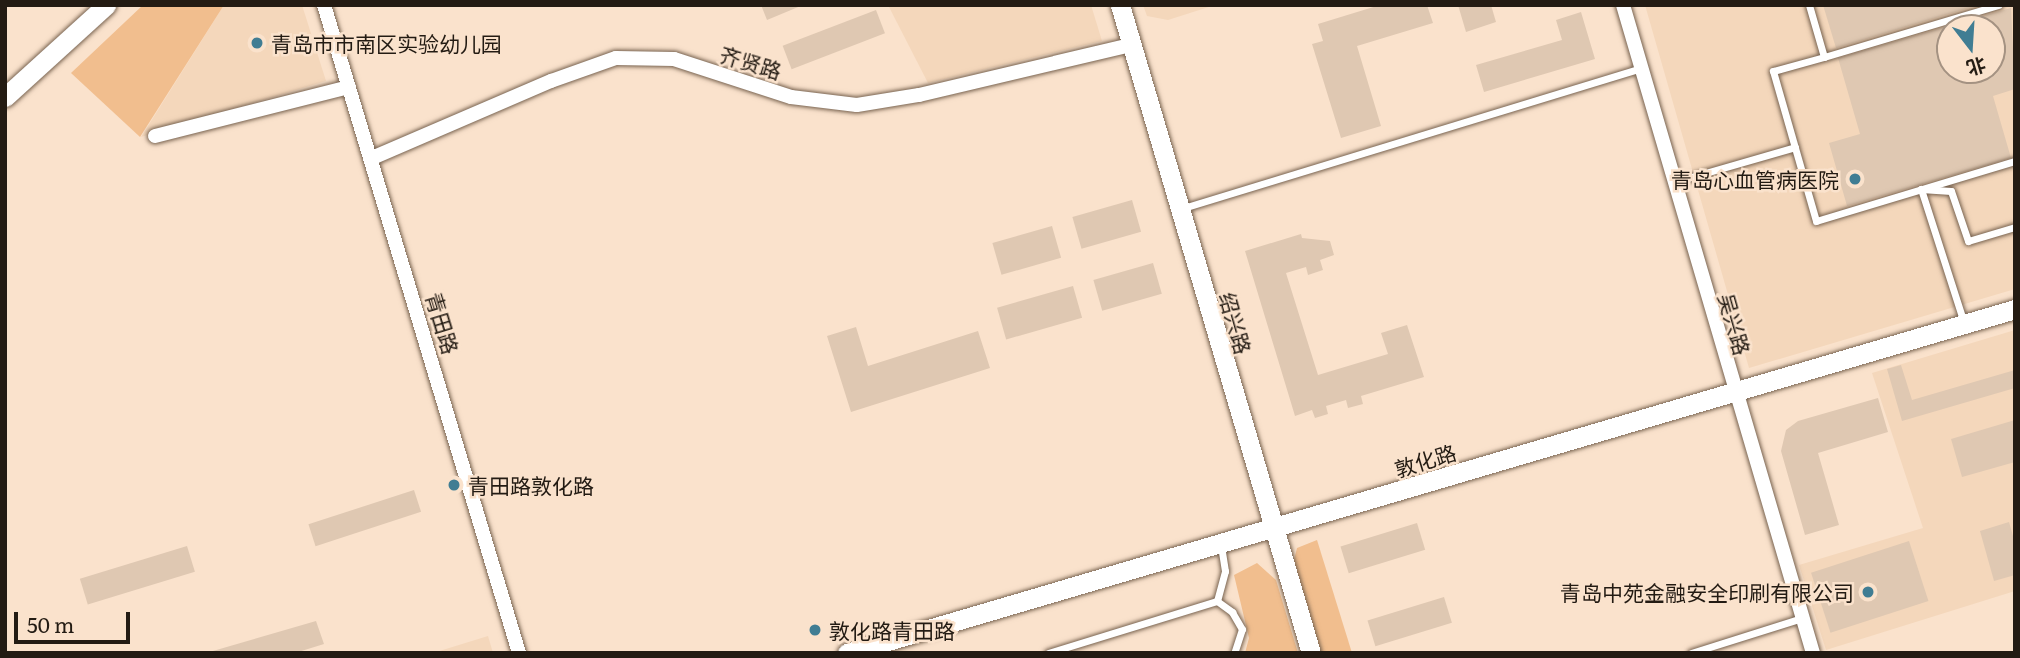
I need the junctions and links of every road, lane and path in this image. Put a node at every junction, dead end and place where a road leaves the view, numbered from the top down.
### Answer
1 (106, 5) edge
2 (324, 5) edge
3 (1120, 5) edge
4 (1623, 5) edge
5 (1809, 5) edge
6 (1998, 5) edge
7 (1131, 45) junction
8 (1824, 57) junction
9 (1641, 68) junction
10 (349, 86) junction
11 (5, 97) edge
12 (155, 136) dead end
13 (1795, 147) junction
14 (372, 159) junction
15 (2015, 161) edge
16 (1673, 183) junction
17 (1921, 189) junction
18 (1179, 209) junction
19 (2015, 227) edge
20 (2015, 309) edge
21 (1964, 324) junction
22 (1733, 392) junction
23 (1273, 529) junction
24 (1221, 544) junction
25 (1217, 601) junction
26 (1802, 618) junction
27 (519, 653) edge
28 (847, 653) edge
29 (1048, 653) edge
30 (1234, 653) edge
31 (1311, 653) edge
32 (1691, 653) edge
33 (1813, 653) edge

1 - 11 main road
2 - 10 street, 青田路
3 - 7 main road, 绍兴路
4 - 9 street, 吴兴路
5 - 8 lane
6 - 8 lane
7 - 14 street, 齐贤路
7 - 18 main road, 绍兴路
8 - 13 lane
9 - 16 street, 吴兴路
9 - 18 lane
10 - 12 street
10 - 14 street, 青田路
13 - 16 lane
13 - 17 lane
14 - 27 street, 青田路
15 - 17 lane
16 - 22 street, 吴兴路
17 - 19 lane
17 - 21 lane
18 - 23 main road, 绍兴路
20 - 21 main road, 敦化路
21 - 22 main road, 敦化路
22 - 23 main road, 敦化路
22 - 26 street, 吴兴路
23 - 24 main road, 敦化路
23 - 31 main road, 绍兴路
24 - 25 lane
24 - 28 main road, 敦化路
25 - 29 lane
25 - 30 lane
26 - 32 lane
26 - 33 street, 吴兴路

